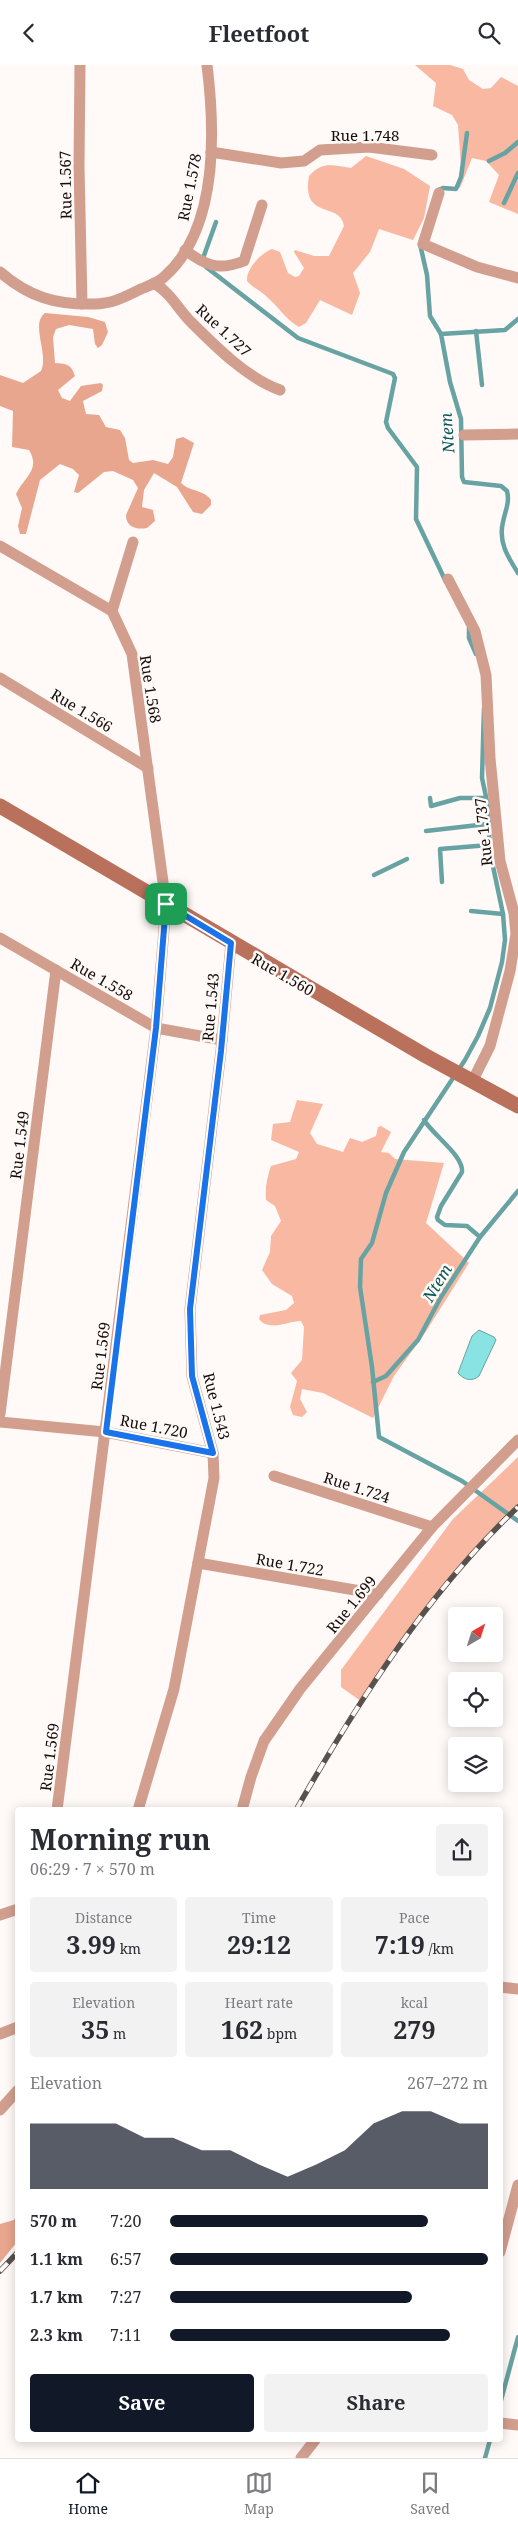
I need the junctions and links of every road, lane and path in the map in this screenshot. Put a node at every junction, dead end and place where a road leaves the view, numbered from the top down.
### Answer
1 (80, 65) edge
2 (208, 65) edge
3 (211, 152) junction
4 (432, 155) dead end
5 (439, 193) dead end
6 (262, 205) dead end
7 (185, 250) junction
8 (0, 272) edge
9 (518, 278) edge
10 (154, 283) junction
11 (82, 304) junction
12 (280, 390) dead end
13 (518, 434) edge
14 (464, 435) dead end
15 (133, 542) dead end
16 (0, 546) edge
17 (448, 579) dead end
18 (112, 611) junction
19 (0, 678) edge
20 (148, 768) junction
21 (0, 806) edge
22 (166, 904) junction
23 (0, 938) edge
24 (231, 943) junction
25 (56, 970) junction
26 (156, 1028) junction
27 (222, 1040) junction
28 (472, 1082) junction
29 (518, 1106) edge
30 (0, 1413) edge
31 (0, 1422) edge
32 (106, 1432) junction
33 (518, 1440) edge
34 (213, 1453) junction
35 (274, 1476) dead end
36 (432, 1527) junction
37 (198, 1563) junction
38 (378, 1594) junction
39 (57, 1807) edge
40 (139, 1807) edge
41 (243, 1807) edge
42 (15, 1910) edge
43 (0, 1915) edge
44 (503, 1987) edge
45 (518, 1989) edge
46 (15, 2028) edge
47 (0, 2034) edge
48 (15, 2093) edge
49 (0, 2110) edge
50 (518, 2185) edge
51 (503, 2241) edge
52 (503, 2423) edge
53 (518, 2425) edge
54 (313, 2442) edge
55 (301, 2458) edge

1 - 11 street, Rue 1.567
2 - 3 street, Rue 1.578
3 - 4 street, Rue 1.748
3 - 7 street, Rue 1.578
5 - 9 street
6 - 7 street
7 - 10 street, Rue 1.578
8 - 11 street, Rue 1.578
10 - 11 street, Rue 1.578
10 - 12 street, Rue 1.727
13 - 14 street
15 - 18 street
16 - 18 street
17 - 28 street, Rue 1.737
18 - 20 street, Rue 1.568
19 - 20 street, Rue 1.566
20 - 22 street, Rue 1.568
21 - 22 main road, Rue 1.560
22 - 24 main road, Rue 1.560
22 - 26 street, Rue 1.569
23 - 25 street, Rue 1.558
24 - 27 street, Rue 1.543
24 - 28 main road, Rue 1.560
25 - 26 street, Rue 1.558
25 - 30 street, Rue 1.549
26 - 27 street, Rue 1.558
26 - 32 street, Rue 1.569
27 - 34 street, Rue 1.543
28 - 29 main road, Rue 1.560
31 - 32 street, Rue 1.720
32 - 34 street, Rue 1.720
32 - 39 street, Rue 1.569
33 - 36 street, Rue 1.699
34 - 37 street, Rue 1.543
35 - 36 street, Rue 1.724
36 - 38 street, Rue 1.699
37 - 38 street, Rue 1.722
37 - 40 street, Rue 1.543
38 - 41 street, Rue 1.699
42 - 43 street
44 - 45 street
46 - 47 street
48 - 49 street
50 - 51 street
52 - 53 street
54 - 55 street

